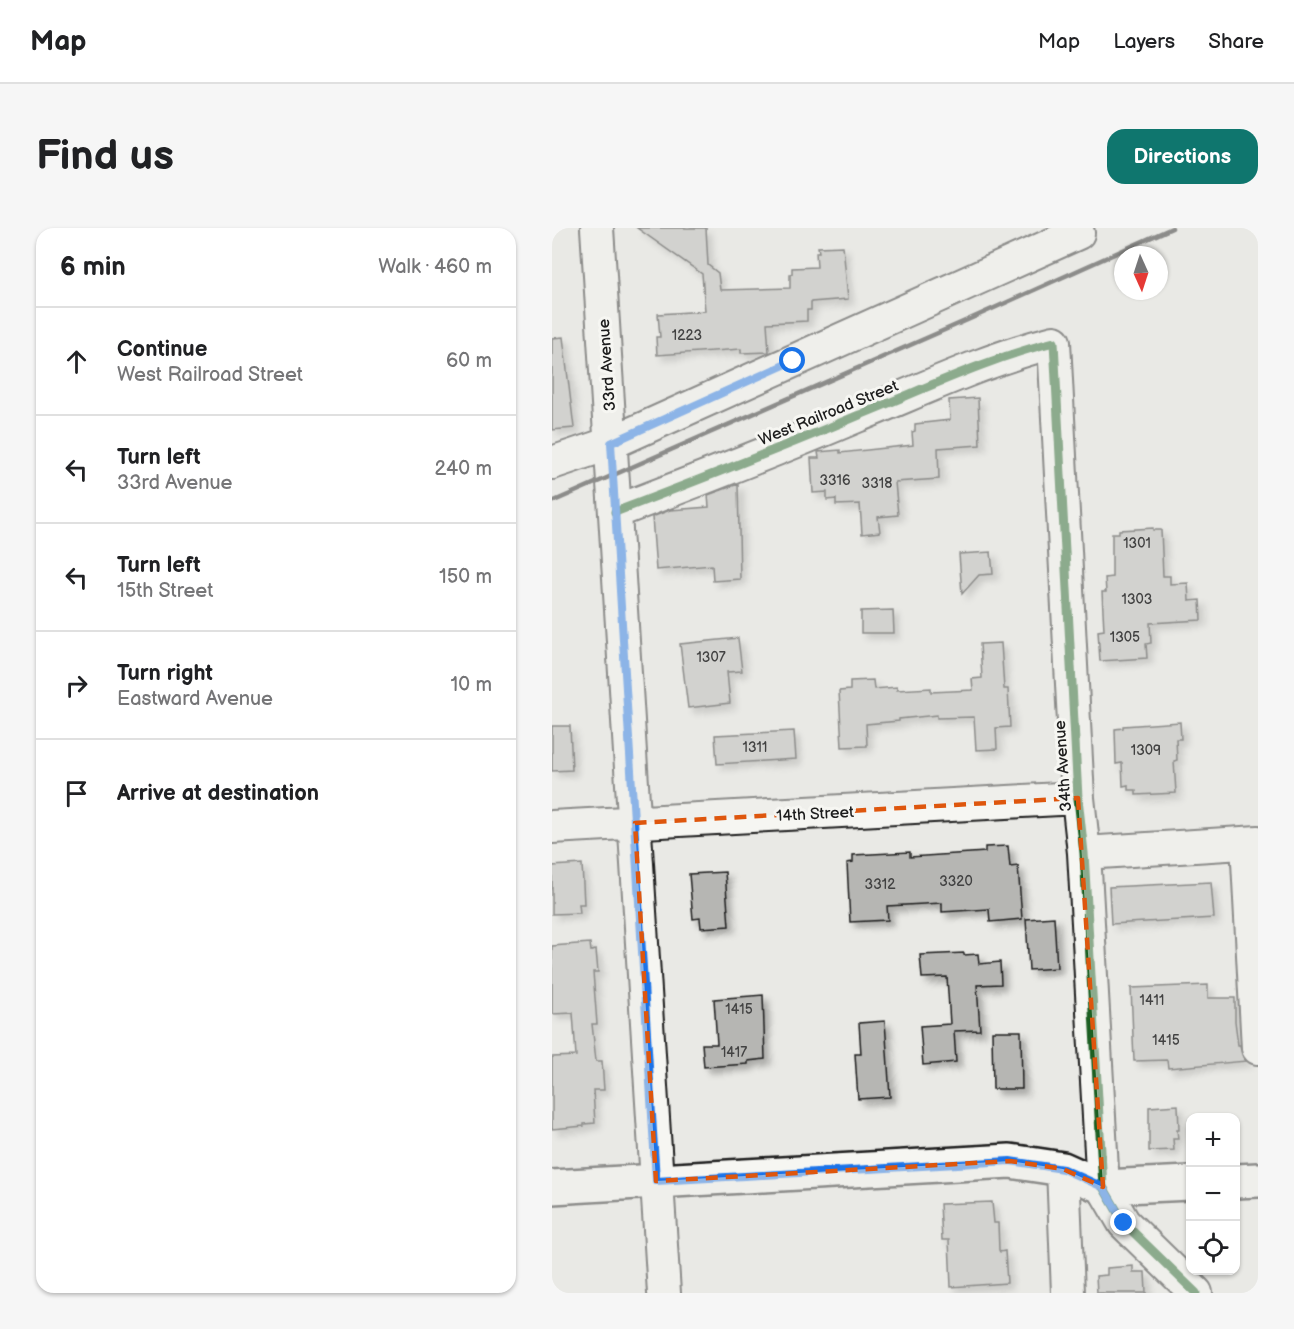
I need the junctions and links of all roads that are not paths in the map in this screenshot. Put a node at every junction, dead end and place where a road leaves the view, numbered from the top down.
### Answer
1 (597, 228) edge
2 (1078, 233) dead end
3 (1054, 342) joint
4 (611, 443) junction
5 (552, 463) edge
6 (615, 512) junction
7 (1078, 798) junction
8 (635, 823) junction
9 (552, 827) edge
10 (1252, 842) edge
11 (1084, 853) junction
12 (1258, 1048) edge
13 (1063, 1169) junction
14 (1258, 1179) edge
15 (656, 1181) junction
16 (1240, 1181) edge
17 (1186, 1183) edge
18 (552, 1186) edge
19 (1103, 1187) junction
20 (664, 1293) edge
21 (1068, 1293) edge
22 (1196, 1293) edge

1 - 4 street, 33rd Avenue
2 - 4 street
3 - 6 street, West Railroad Street
3 - 7 street, 34th Avenue
4 - 5 street
4 - 6 street, 33rd Avenue
6 - 8 street, 33rd Avenue
7 - 8 street, 14th Street
7 - 11 street, 34th Avenue
8 - 9 street, 14th Street
8 - 15 street, 33rd Avenue
10 - 11 street
10 - 12 street
11 - 19 street, 34th Avenue
13 - 15 main road
13 - 19 main road
13 - 21 street
14 - 16 main road
15 - 18 main road
15 - 20 street, 33rd Avenue
17 - 19 main road
19 - 22 street

